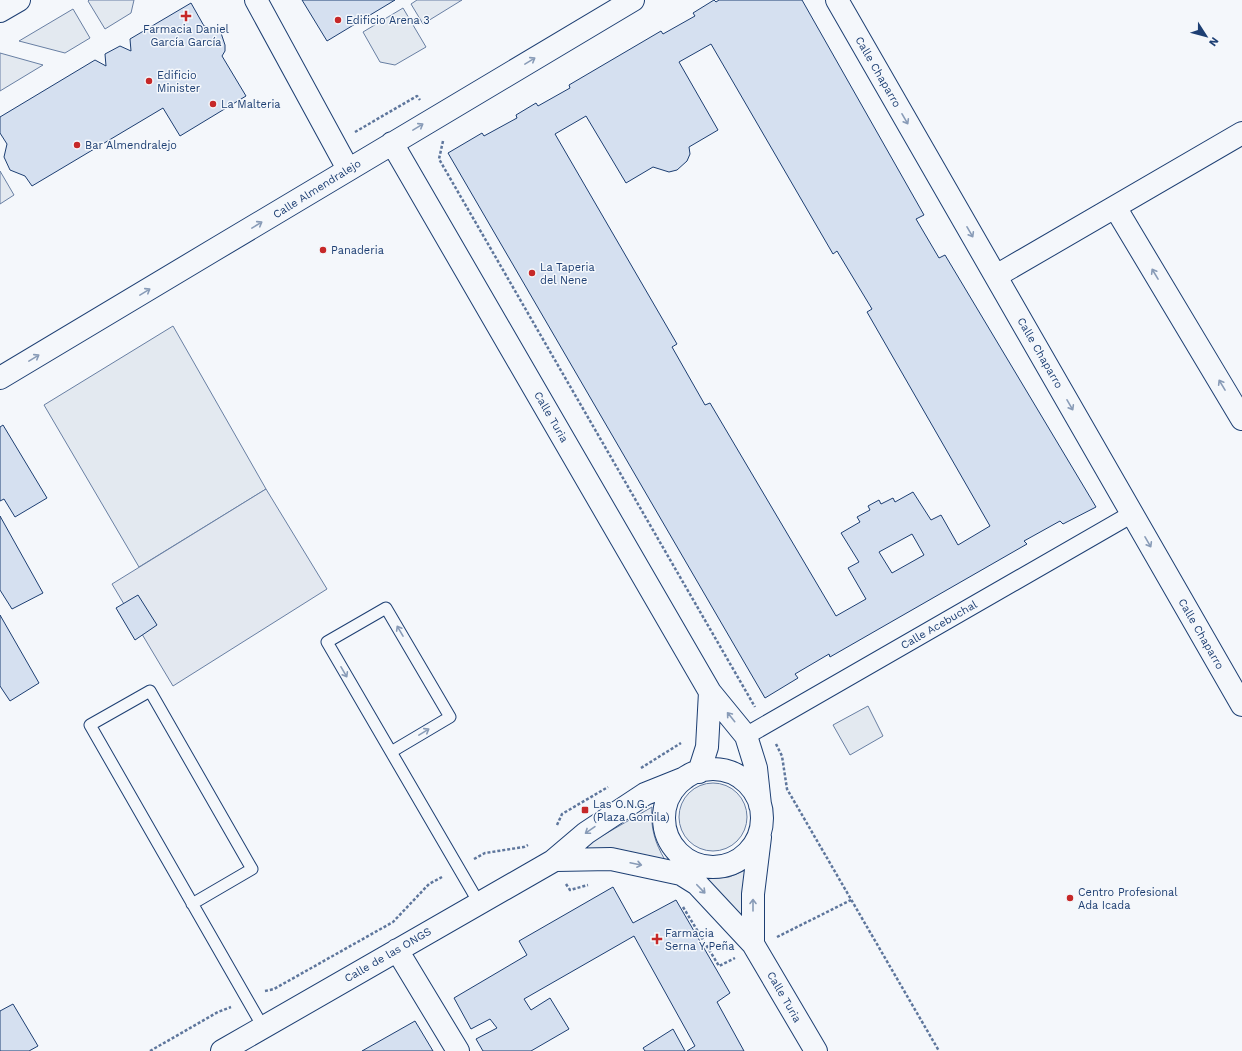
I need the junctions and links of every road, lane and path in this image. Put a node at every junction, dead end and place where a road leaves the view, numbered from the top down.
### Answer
1 (19, 0) edge
2 (256, 0) edge
3 (633, 0) edge
4 (837, 0) edge
5 (0, 11) edge
6 (417, 96) dead end
7 (1242, 133) edge
8 (352, 134) dead end
9 (443, 138) dead end
10 (392, 143) junction
11 (348, 169) junction
12 (1115, 207) junction
13 (996, 276) junction
14 (0, 378) edge
15 (1242, 419) edge
16 (1132, 514) junction
17 (710, 692) junction
18 (1242, 705) edge
19 (766, 725) junction
20 (746, 736) junction
21 (682, 737) dead end
22 (391, 752) junction
23 (635, 771) dead end
24 (692, 775) junction
25 (609, 787) dead end
26 (761, 813) junction
27 (555, 828) dead end
28 (530, 844) dead end
29 (675, 849) junction
30 (478, 856) dead end
31 (702, 866) junction
32 (559, 870) junction
33 (674, 872) junction
34 (440, 878) dead end
35 (590, 884) dead end
36 (851, 900) junction
37 (479, 903) junction
38 (192, 904) junction
39 (682, 905) dead end
40 (777, 937) dead end
41 (753, 944) junction
42 (397, 950) junction
43 (736, 958) dead end
44 (259, 993) dead end
45 (235, 1006) dead end
46 (263, 1027) junction
47 (150, 1051) edge
48 (222, 1051) edge
49 (458, 1051) edge
50 (816, 1051) edge
51 (939, 1051) edge

1 - 5 street
2 - 11 street
10 -> 3 street, Calle Almendralejo
4 -> 13 street, Calle Chaparro
6 - 8 path
7 - 12 street
9 - 19 path
10 - 11 street, Calle Almendralejo
10 - 17 street, Calle Turia
14 -> 11 street, Calle Almendralejo
12 - 13 street
15 -> 12 street
13 -> 16 street, Calle Chaparro
16 -> 18 street, Calle Chaparro
16 - 19 street, Calle Acebuchal
20 -> 17 street, Calle Turia
17 - 24 street
19 - 20 street, Calle Acebuchal
19 - 36 path
20 - 26 street, Calle Turia
21 - 23 path
22 -> 22 lane
22 - 37 lane
24 - 26 street
24 - 29 street
24 -> 32 street, Calle de las ONGS
25 - 27 path
26 - 31 street
41 -> 26 street, Calle Turia
28 - 30 path
29 - 31 street
29 - 33 street
31 - 33 street
32 -> 33 street, Calle de las ONGS
32 - 35 path
32 - 37 street, Calle de las ONGS
33 -> 41 street, Calle Turia
34 - 44 path
36 - 40 path
36 - 51 path
37 - 42 street, Calle de las ONGS
38 - 38 lane
38 - 46 lane
39 - 43 path
41 - 50 street, Calle Turia
42 - 46 street, Calle de las ONGS
42 - 49 street
45 - 47 path
46 - 48 street, Calle de las ONGS

